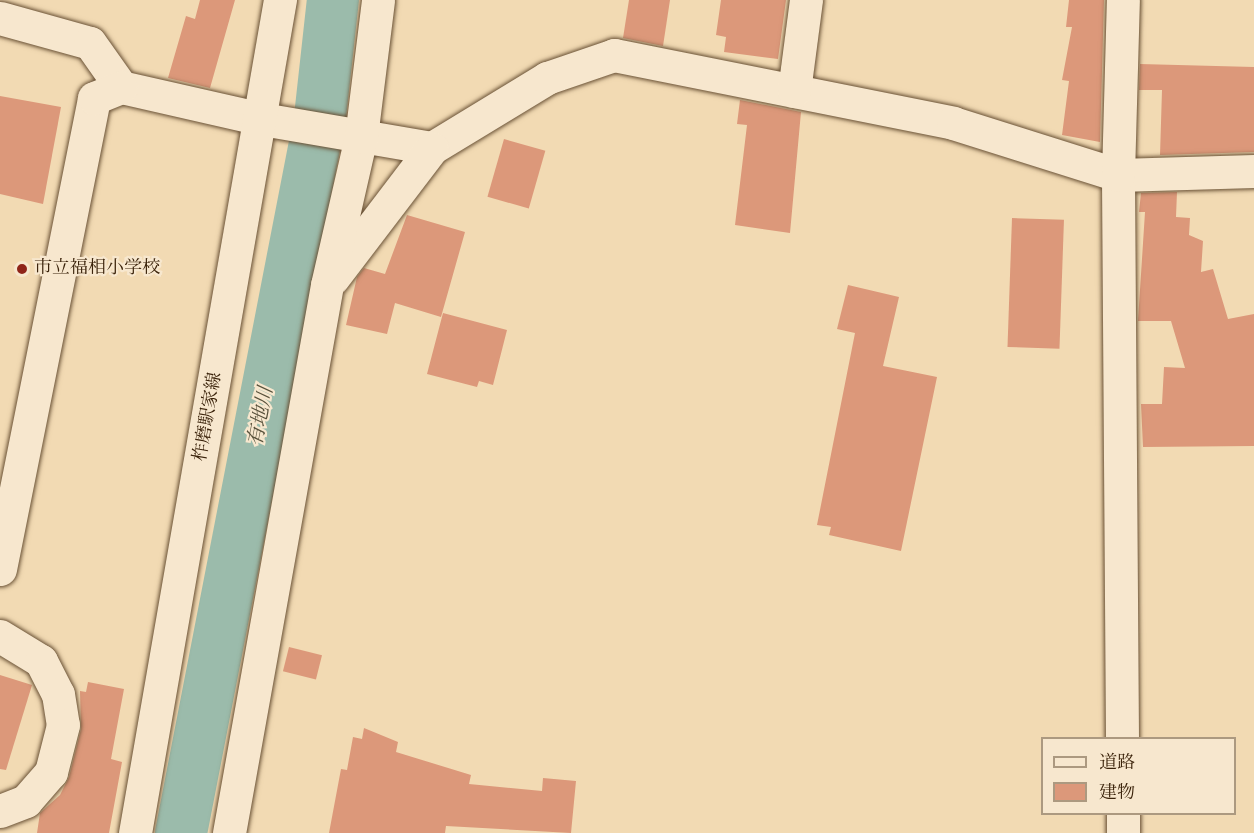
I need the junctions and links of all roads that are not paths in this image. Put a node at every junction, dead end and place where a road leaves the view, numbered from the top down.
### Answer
1 (280, 0) edge
2 (378, 0) edge
3 (806, 0) edge
4 (1123, 0) edge
5 (0, 18) edge
6 (121, 87) junction
7 (794, 91) junction
8 (262, 119) junction
9 (361, 137) junction
10 (432, 148) junction
11 (1254, 171) edge
12 (1118, 175) junction
13 (327, 285) junction
14 (0, 569) edge
15 (0, 636) edge
16 (1122, 737) edge
17 (0, 811) edge
18 (1123, 815) edge
19 (135, 833) edge
20 (229, 833) edge
21 (1123, 833) edge

1 - 8 street, 柞磨駅家線
2 - 9 street
3 - 7 street
4 - 12 street
5 - 6 street
6 - 8 street
6 - 14 street
7 - 10 street
7 - 12 street
8 - 9 street
8 - 19 street, 柞磨駅家線
9 - 10 street
9 - 13 street
10 - 13 street
11 - 12 street
12 - 16 street
13 - 20 street
15 - 17 street
18 - 21 street

